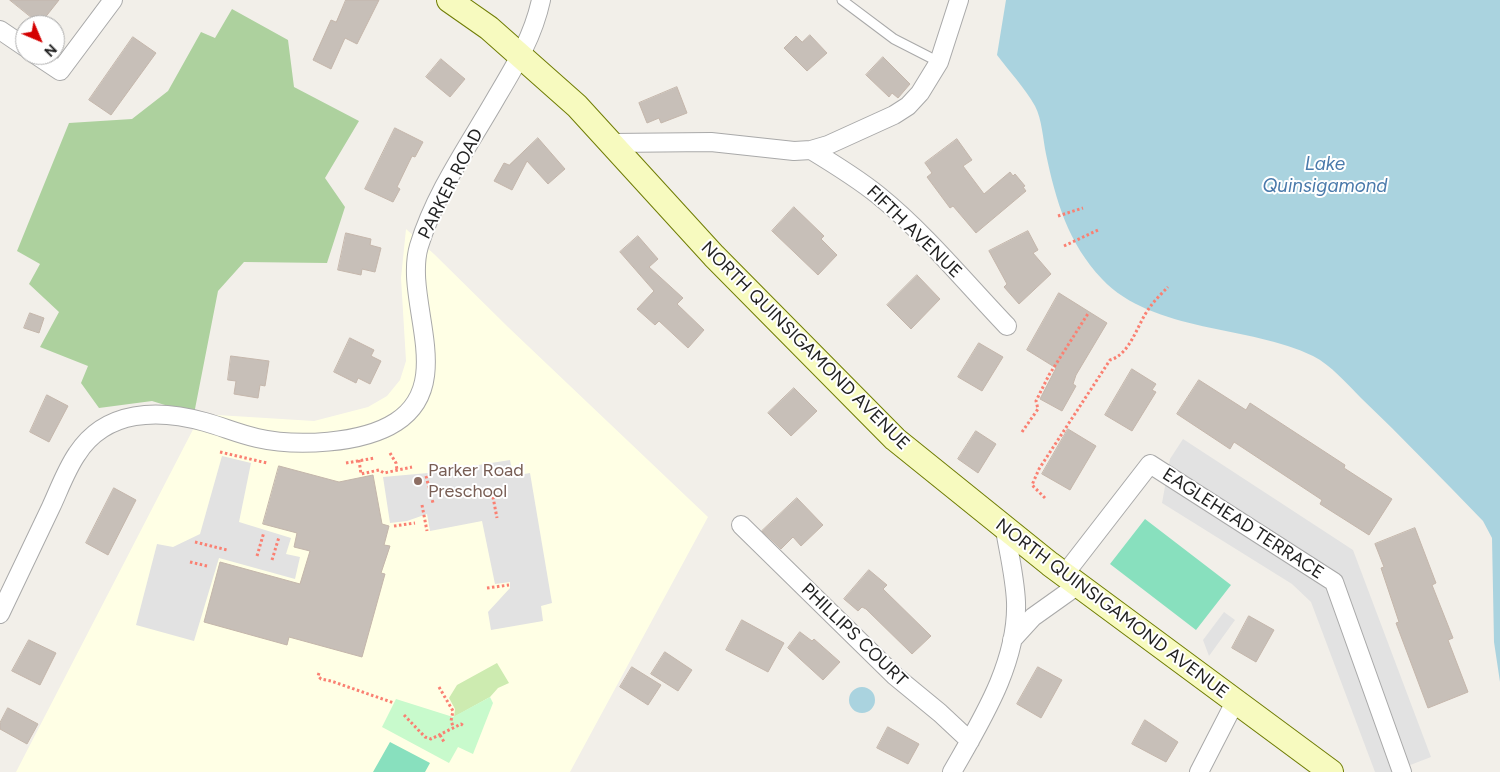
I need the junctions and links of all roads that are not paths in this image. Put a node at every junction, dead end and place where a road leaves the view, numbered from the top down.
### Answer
1 (113, 0) edge
2 (449, 0) edge
3 (541, 0) edge
4 (842, 0) edge
5 (959, 0) edge
6 (0, 30) edge
7 (15, 40) edge
8 (521, 56) junction
9 (939, 62) junction
10 (65, 64) edge
11 (51, 65) edge
12 (64, 65) edge
13 (611, 143) junction
14 (811, 150) junction
15 (1007, 326) dead end
16 (741, 526) dead end
17 (1005, 530) junction
18 (1071, 580) junction
19 (0, 614) edge
20 (1012, 640) junction
21 (1236, 700) junction
22 (970, 740) junction
23 (952, 772) edge
24 (1199, 772) edge
25 (1331, 772) edge
26 (1402, 772) edge

1 - 10 street
2 - 8 main road, NORTH QUINSIGAMOND AVENUE
3 - 8 street, PARKER ROAD
4 - 9 lane
5 - 9 street
6 - 7 street
8 - 13 main road, NORTH QUINSIGAMOND AVENUE
8 - 19 street, PARKER ROAD
9 - 14 street
11 - 12 street
13 - 14 street
13 - 17 main road, NORTH QUINSIGAMOND AVENUE
14 - 15 street, FIFTH AVENUE
16 - 22 street, PHILLIPS COURT
17 - 18 main road, NORTH QUINSIGAMOND AVENUE
17 - 20 street
18 - 20 street
18 - 21 main road, NORTH QUINSIGAMOND AVENUE
18 - 26 street, EAGLEHEAD TERRACE
20 - 22 street
21 - 24 street
21 - 25 main road, NORTH QUINSIGAMOND AVENUE
22 - 23 street

